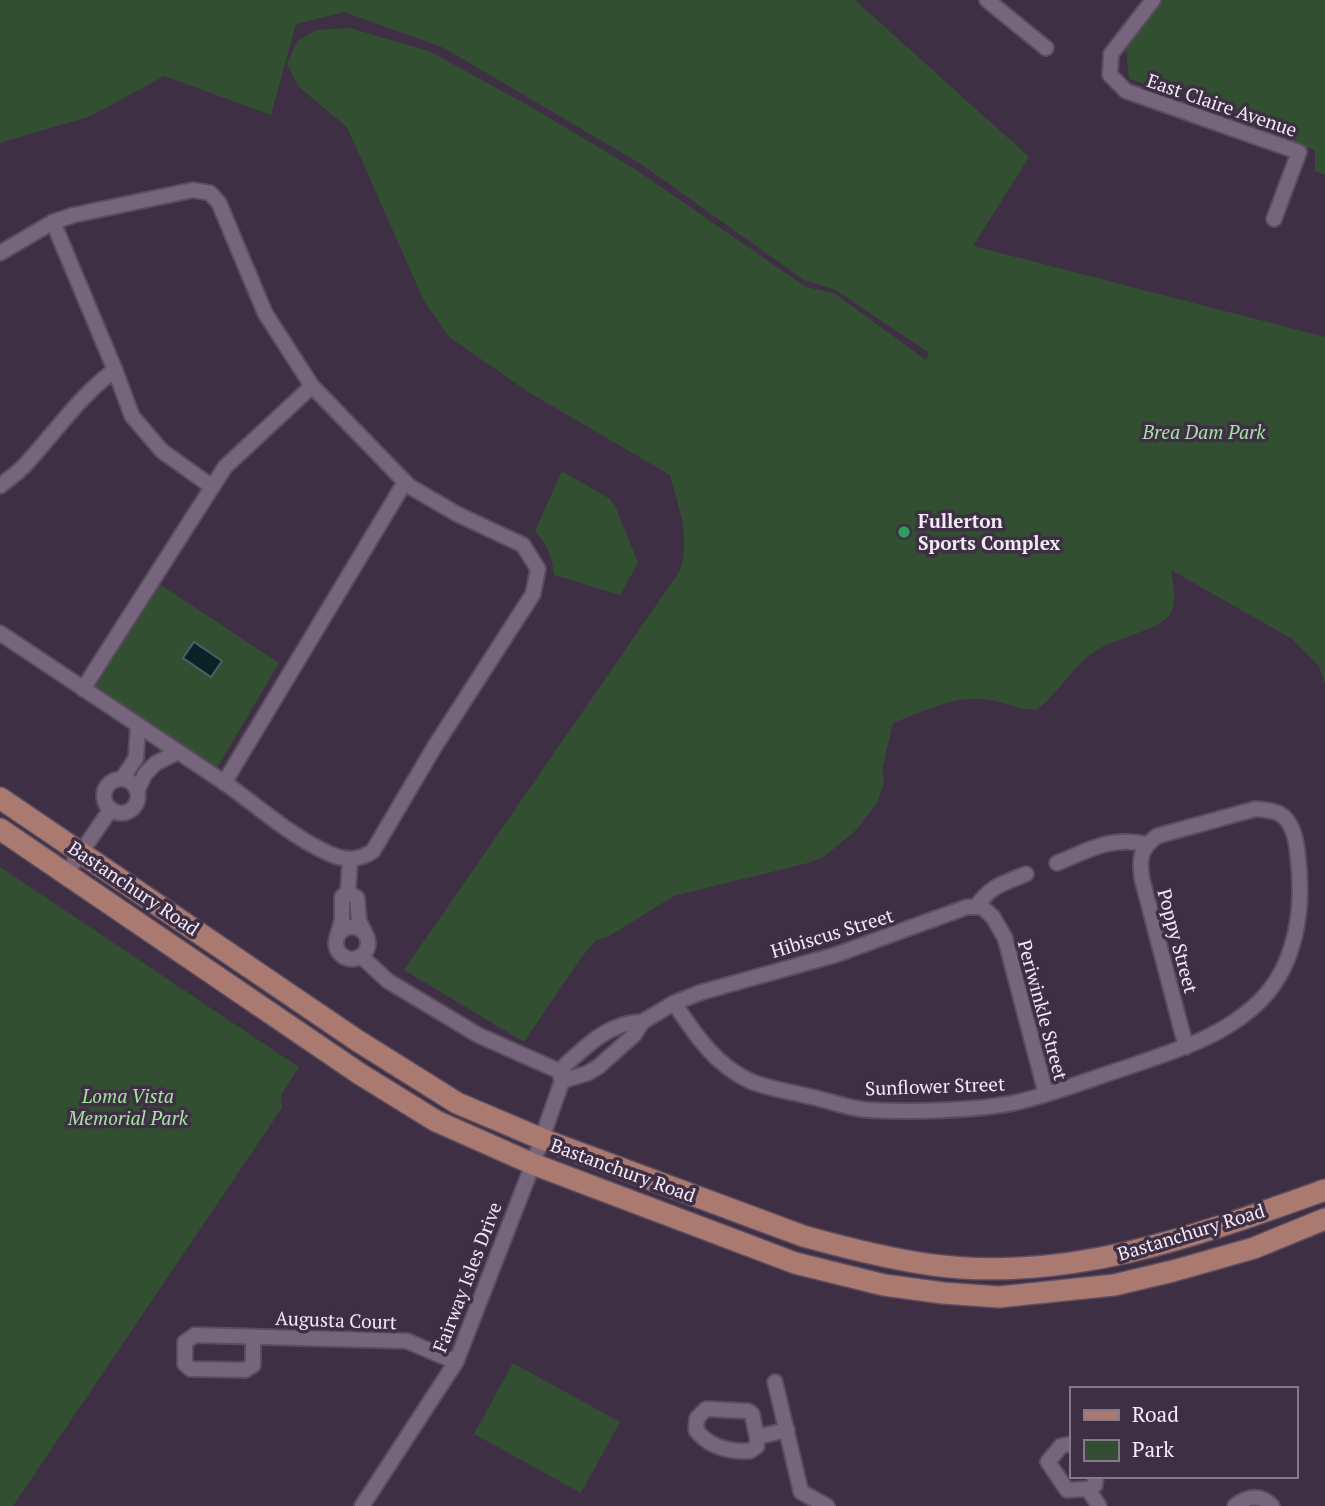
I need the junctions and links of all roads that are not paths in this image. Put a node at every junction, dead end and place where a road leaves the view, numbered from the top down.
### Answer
1 (1153, 0) edge
2 (990, 1) edge
3 (1046, 48) dead end
4 (1274, 219) dead end
5 (53, 222) junction
6 (0, 253) edge
7 (115, 370) junction
8 (312, 386) junction
9 (405, 482) junction
10 (0, 486) edge
11 (211, 486) junction
12 (0, 633) edge
13 (83, 689) junction
14 (138, 725) junction
15 (178, 752) junction
16 (122, 779) junction
17 (224, 783) junction
18 (137, 791) junction
19 (0, 797) edge
20 (111, 809) junction
21 (0, 829) edge
22 (1146, 844) junction
23 (81, 852) junction
24 (350, 859) junction
25 (1057, 863) dead end
26 (66, 874) junction
27 (1026, 874) dead end
28 (348, 891) junction
29 (976, 907) junction
30 (365, 933) junction
31 (338, 934) junction
32 (361, 956) junction
33 (674, 1003) junction
34 (642, 1022) junction
35 (601, 1036) junction
36 (1186, 1047) junction
37 (614, 1055) junction
38 (560, 1076) junction
39 (1046, 1094) junction
40 (542, 1139) junction
41 (533, 1164) junction
42 (1325, 1190) edge
43 (1325, 1219) edge
44 (253, 1337) junction
45 (456, 1362) junction
46 (775, 1382) dead end
47 (787, 1430) junction
48 (757, 1437) dead end
49 (1070, 1444) edge
50 (1096, 1478) edge
51 (1088, 1489) junction
52 (362, 1506) edge
53 (827, 1506) edge
54 (1099, 1506) edge
55 (1235, 1506) edge
56 (1272, 1506) edge

1 - 4 street, East Claire Avenue
2 - 3 street
5 - 6 street
5 - 7 street
5 - 8 street
7 - 10 street
7 - 11 street
8 - 9 street
8 - 11 street
9 - 17 street
9 - 24 street
11 - 13 street
12 - 13 street
13 - 14 street
14 - 15 street
14 - 16 street
15 - 17 street
15 - 18 street
16 - 18 street
16 - 20 street
17 - 24 street
18 - 20 street
19 - 23 main road, Bastanchury Road
20 - 23 street
21 - 26 main road, Bastanchury Road
22 - 25 street
22 - 36 street, Poppy Street
22 - 36 street, Sunflower Street
23 - 26 street
23 - 40 main road, Bastanchury Road
24 - 28 street
26 - 41 main road, Bastanchury Road
27 - 29 street, Hibiscus Street
28 - 30 street
28 - 31 street
29 - 33 street, Hibiscus Street
29 - 39 street, Periwinkle Street
30 - 31 street
30 - 32 street
31 - 32 street
32 - 38 street
33 - 34 street, Hibiscus Street
33 - 39 street, Sunflower Street
34 - 35 street, Hibiscus Street
34 - 37 street, Hibiscus Street
35 - 37 street
35 - 38 street, Hibiscus Street
36 - 39 street, Sunflower Street
37 - 38 street, Hibiscus Street
38 - 40 street, Fairway Isles Drive
40 - 41 street, Fairway Isles Drive
40 - 42 main road, Bastanchury Road
41 - 43 main road, Bastanchury Road
41 - 45 street, Fairway Isles Drive
44 - 44 street, Augusta Court
44 - 45 street, Augusta Court
45 - 52 street, Fairway Isles Drive
46 - 47 street
47 - 48 street
47 - 53 street
49 - 51 street
50 - 51 street
51 - 54 street
55 - 56 street

